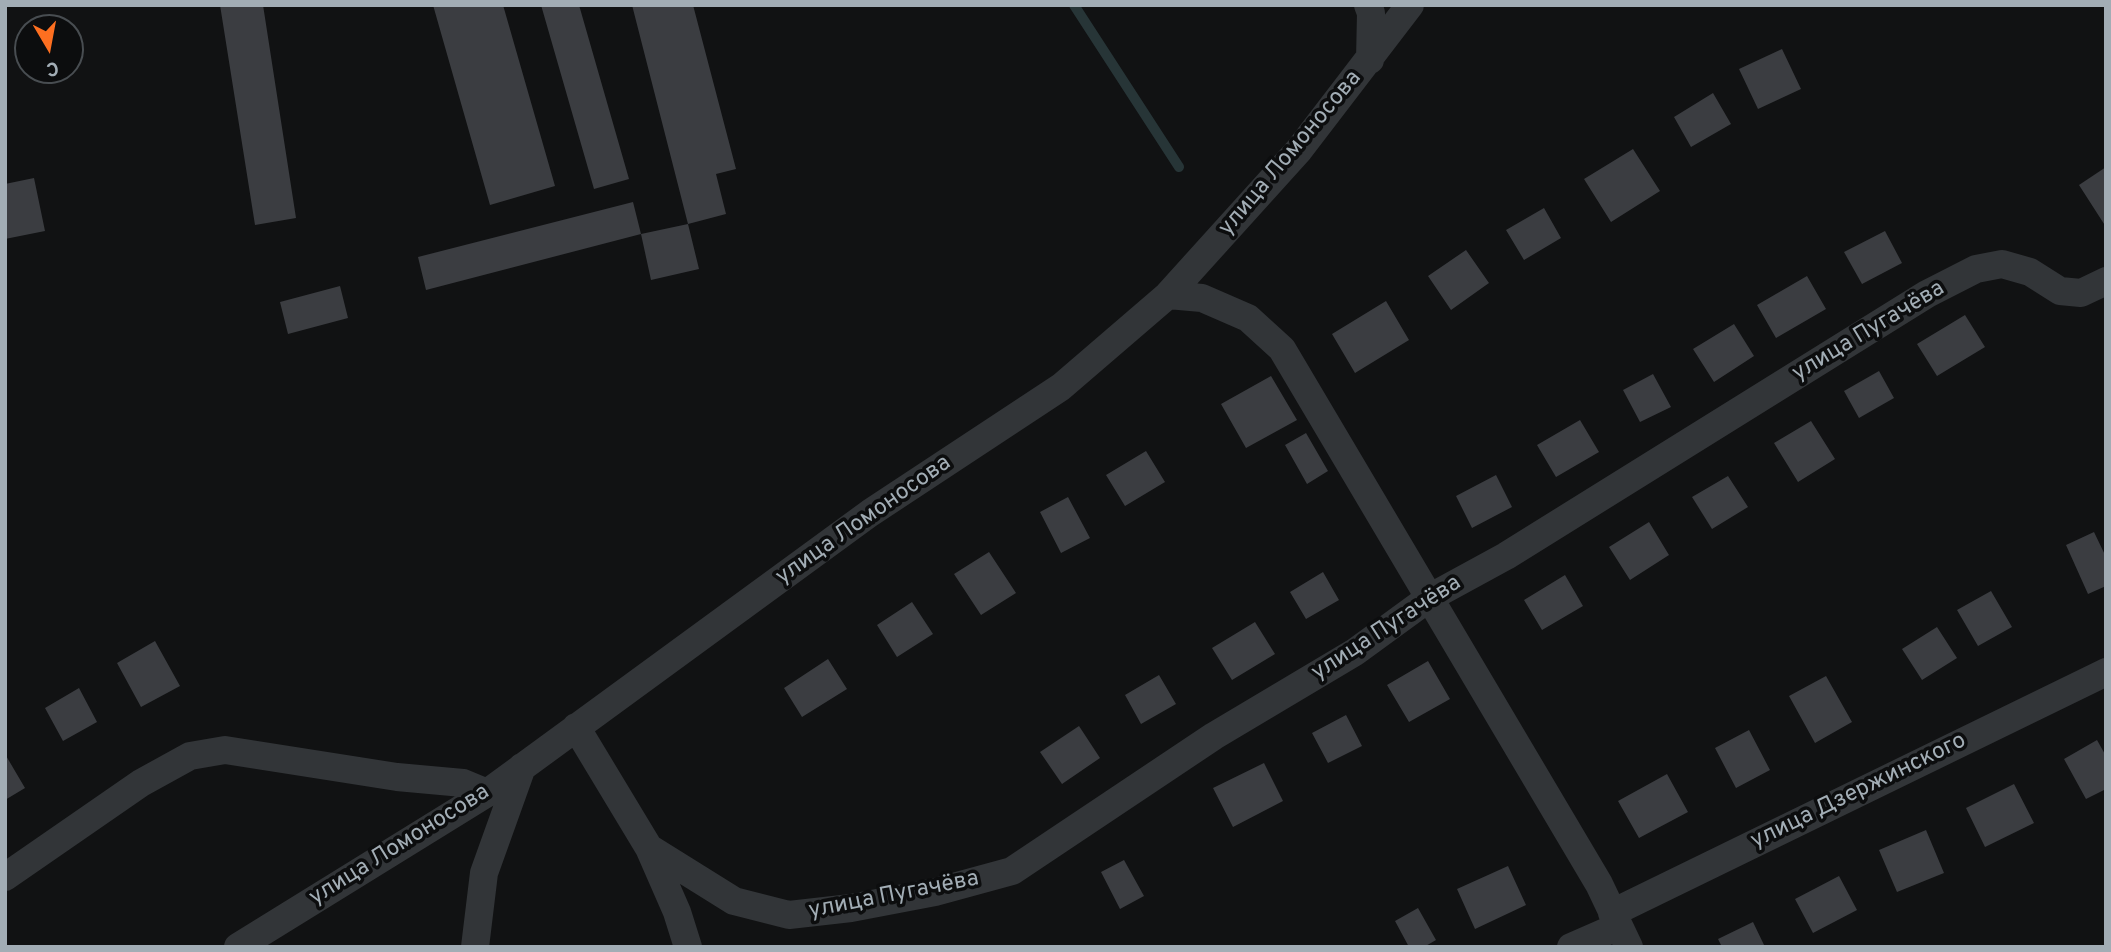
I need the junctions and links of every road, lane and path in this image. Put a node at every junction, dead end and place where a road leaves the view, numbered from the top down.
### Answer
1 (1368, 5) edge
2 (1410, 5) edge
3 (1370, 60) junction
4 (2106, 281) edge
5 (1168, 295) junction
6 (1429, 598) junction
7 (2106, 672) edge
8 (576, 727) junction
9 (522, 767) junction
10 (487, 793) junction
11 (649, 848) junction
12 (5, 877) edge
13 (1620, 928) edge
14 (238, 947) edge
15 (475, 947) edge
16 (688, 947) edge
17 (1571, 947) edge

1 - 3 street
2 - 3 street, улица Ломоносова
3 - 5 street, улица Ломоносова
4 - 6 street, улица Пугачёва
5 - 6 street
5 - 8 street, улица Ломоносова
6 - 11 street, улица Пугачёва
6 - 13 street
7 - 13 street, улица Дзержинского
8 - 9 street, улица Ломоносова
8 - 11 street
9 - 10 street, улица Ломоносова
9 - 15 street
10 - 12 street
10 - 14 street, улица Ломоносова
11 - 16 street
13 - 17 street, улица Дзержинского

